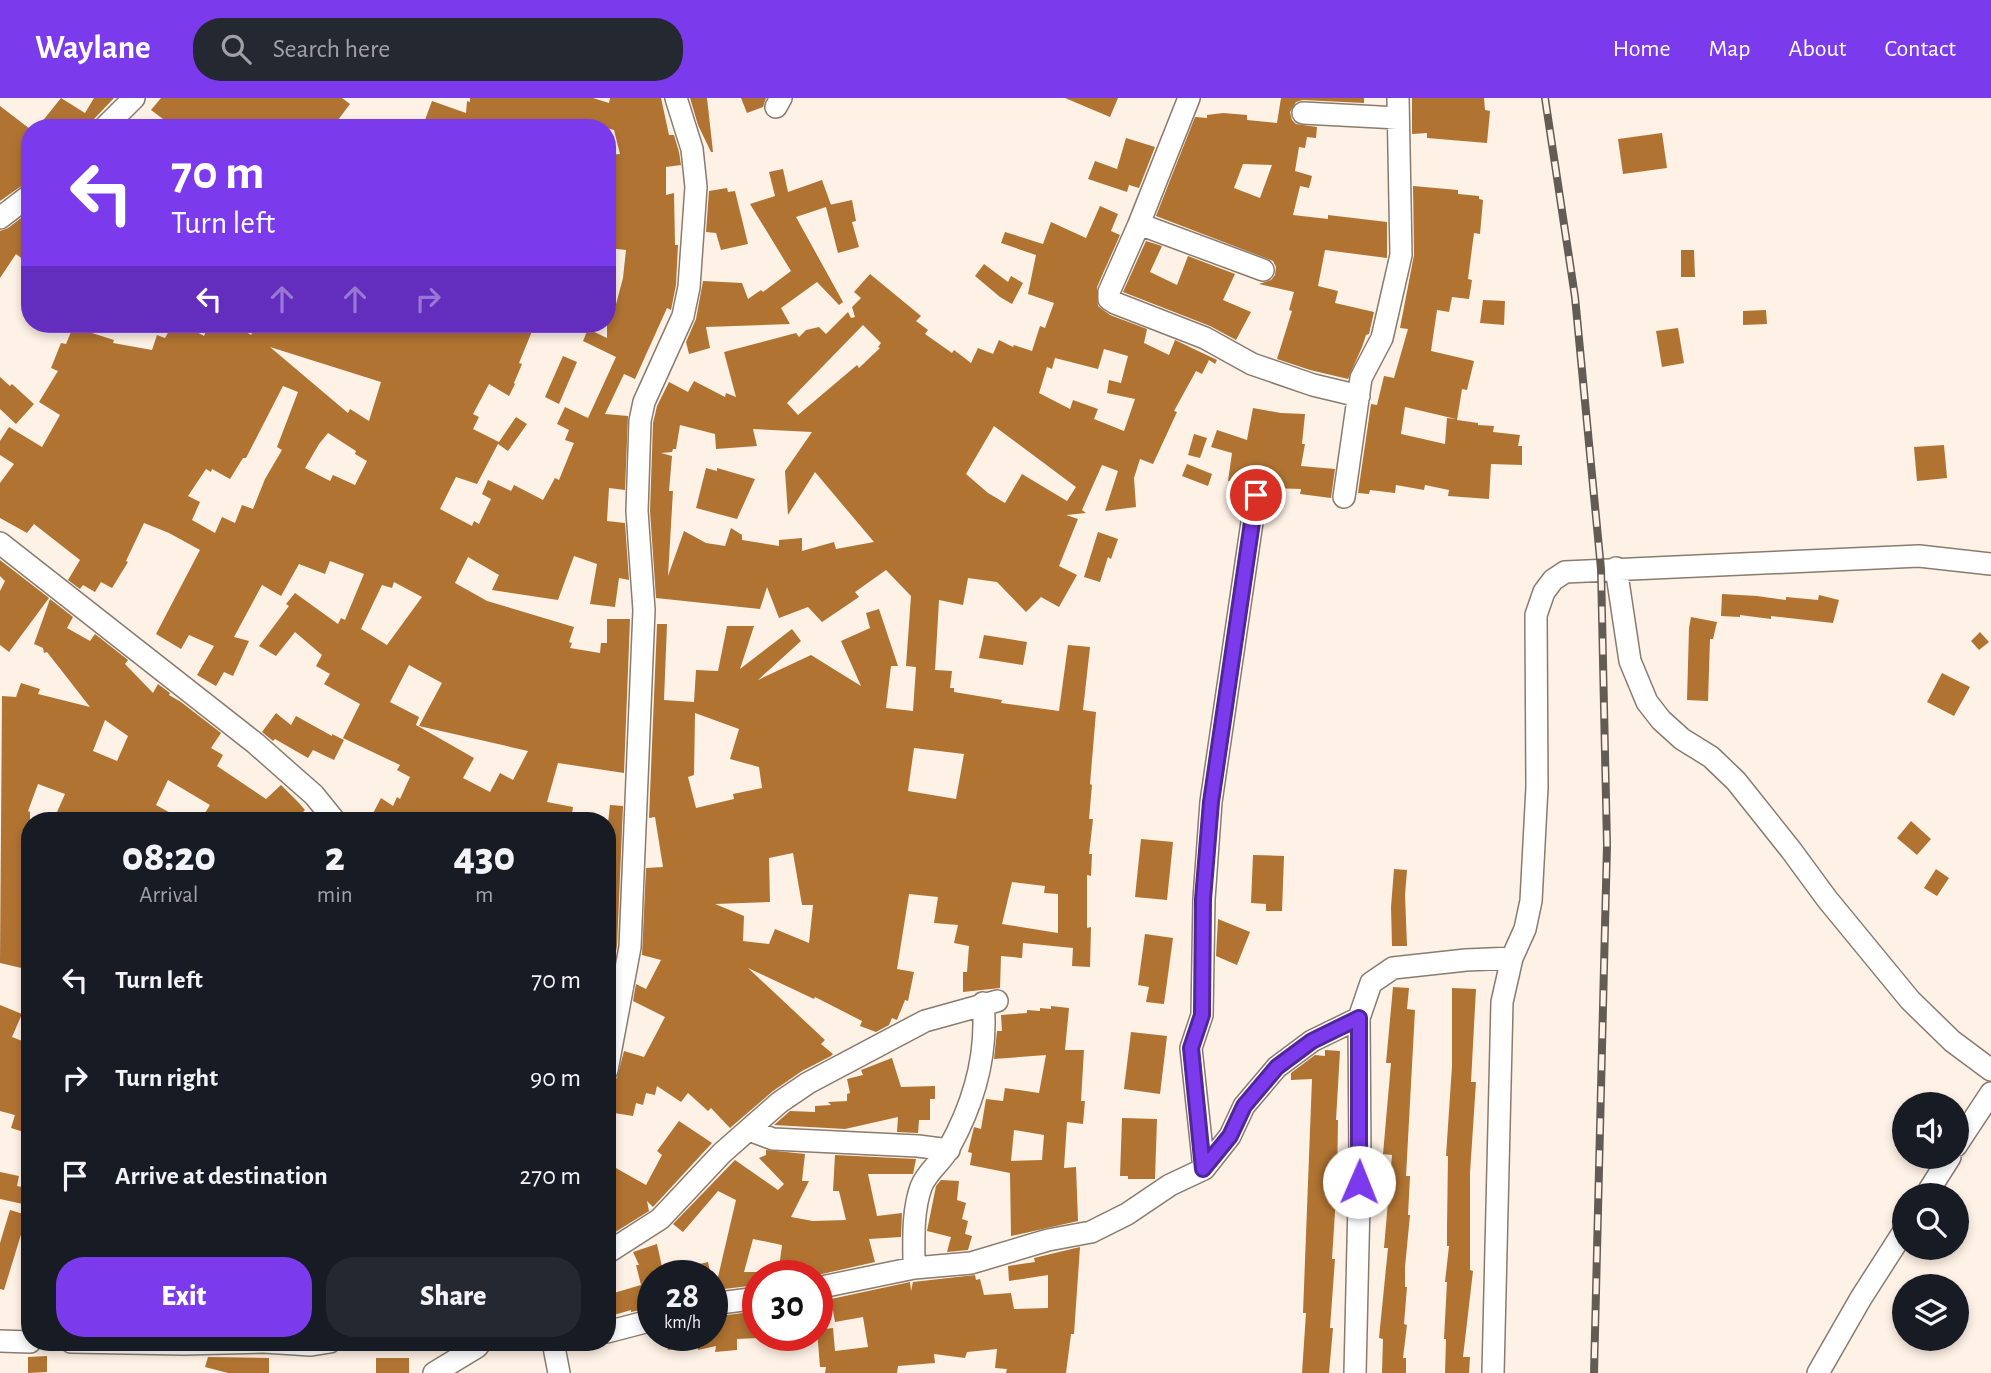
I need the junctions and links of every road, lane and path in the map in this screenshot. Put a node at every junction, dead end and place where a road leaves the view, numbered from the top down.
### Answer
1 (134, 98) edge
2 (676, 98) edge
3 (1189, 98) edge
4 (1398, 108) edge
5 (1303, 113) dead end
6 (113, 119) edge
7 (21, 202) edge
8 (0, 218) edge
9 (1139, 224) junction
10 (1263, 270) dead end
11 (1359, 396) junction
12 (1256, 495) dead end
13 (1344, 497) dead end
14 (0, 543) edge
15 (1991, 564) edge
16 (1616, 568) junction
17 (328, 812) edge
18 (1512, 958) junction
19 (1359, 1018) junction
20 (616, 1022) edge
21 (1991, 1070) edge
22 (1991, 1093) edge
23 (1969, 1126) edge
24 (749, 1130) junction
25 (948, 1150) junction
26 (1203, 1169) junction
27 (616, 1247) edge
28 (1892, 1251) edge
29 (914, 1268) junction
30 (833, 1285) edge
31 (637, 1324) edge
32 (616, 1330) edge
33 (0, 1341) edge
34 (21, 1342) edge
35 (470, 1351) edge
36 (559, 1351) edge
37 (434, 1373) edge
38 (559, 1373) edge
39 (1355, 1373) edge
40 (1493, 1373) edge
41 (1818, 1373) edge

1 - 6 street
2 - 20 street
3 - 9 street
4 - 5 street
4 - 11 street
7 - 8 street
9 - 10 street
9 - 11 street
11 - 13 street
12 - 26 street
14 - 17 street
15 - 16 street
16 - 18 street
16 - 21 street
18 - 19 street
18 - 40 street
19 - 26 street
19 - 39 street
22 - 23 street
24 - 25 street
24 - 25 street
24 - 27 street
25 - 29 street
26 - 29 street
28 - 41 street
29 - 30 street
31 - 32 street
33 - 34 street
35 - 37 street
36 - 38 street

